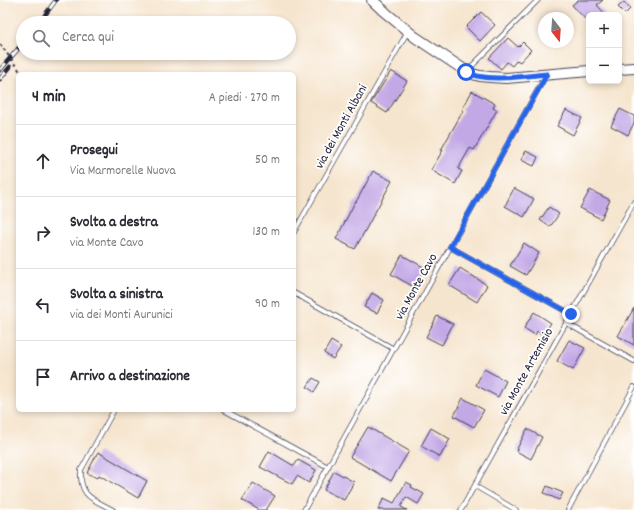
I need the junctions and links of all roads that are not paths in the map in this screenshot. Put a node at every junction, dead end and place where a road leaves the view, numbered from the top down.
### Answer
1 (372, 0) edge
2 (538, 0) edge
3 (408, 31) junction
4 (634, 68) edge
5 (622, 69) edge
6 (586, 70) edge
7 (466, 72) junction
8 (547, 74) junction
9 (634, 202) edge
10 (296, 228) edge
11 (450, 247) junction
12 (296, 294) edge
13 (571, 314) junction
14 (566, 323) junction
15 (394, 349) junction
16 (634, 361) edge
17 (634, 388) edge
18 (113, 412) edge
19 (228, 412) edge
20 (328, 467) junction
21 (475, 486) junction
22 (113, 510) edge
23 (304, 510) edge
24 (461, 510) edge
25 (516, 510) edge
26 (568, 510) edge

1 - 3 street
2 - 7 lane
3 - 7 street
3 - 10 lane, via dei Monti Albani
4 - 5 street
6 - 8 street
7 - 8 street
8 - 11 lane, via Monte Cavo
9 - 13 lane, via Monte Artemisio
11 - 13 lane
11 - 15 lane, via Monte Cavo
12 - 15 lane
13 - 14 lane, via Monte Artemisio
14 - 16 lane
14 - 21 lane, via Monte Artemisio
15 - 20 lane, via Monte Cavo
17 - 26 lane
18 - 22 lane
19 - 20 lane
20 - 23 lane, via Monte Cavo
21 - 24 lane, via Monte Artemisio
21 - 25 lane

